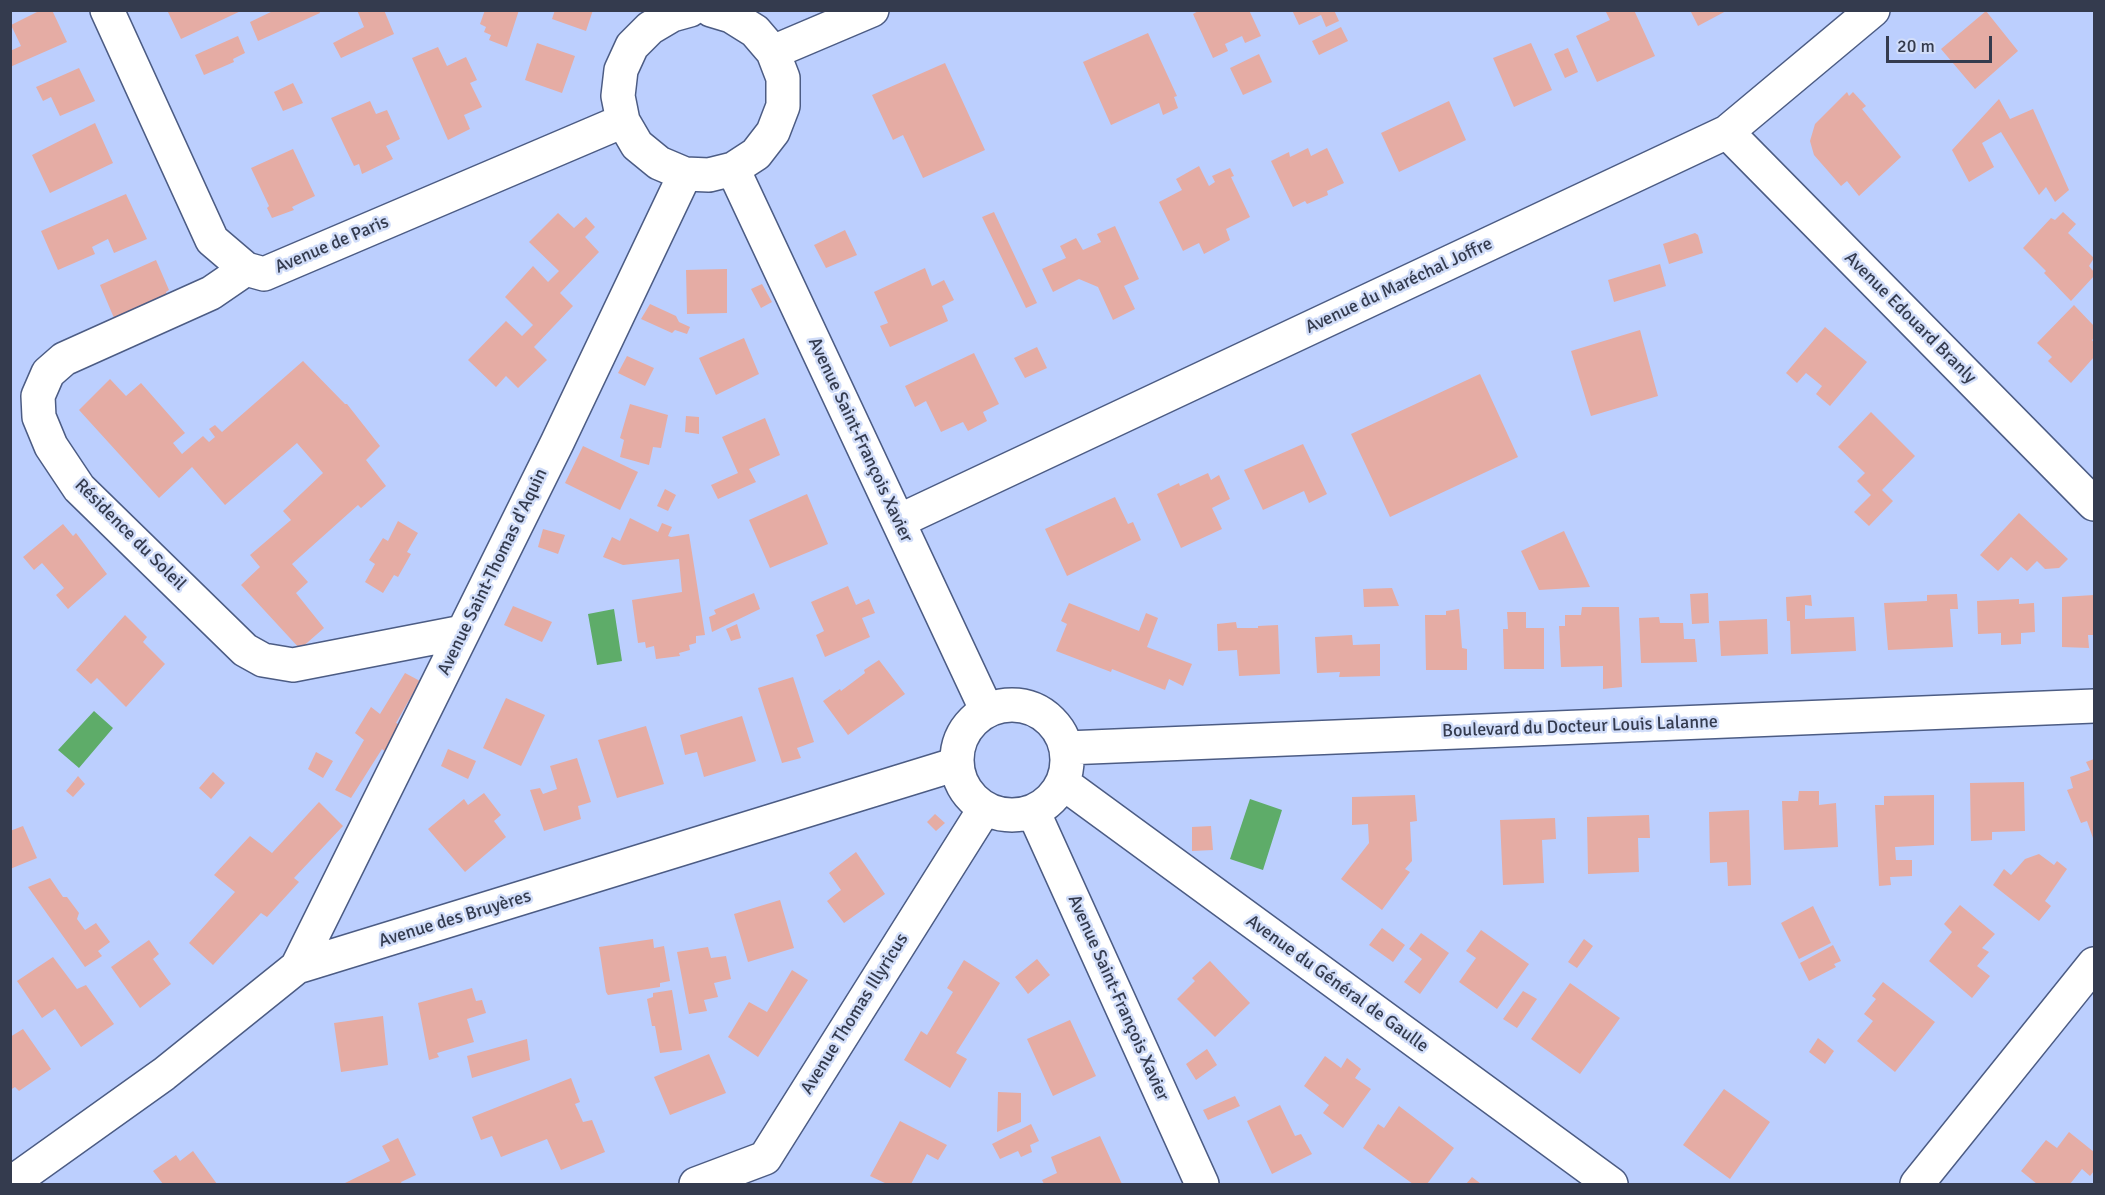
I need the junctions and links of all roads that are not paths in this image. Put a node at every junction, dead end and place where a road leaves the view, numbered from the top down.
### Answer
1 (107, 10) edge
2 (872, 10) edge
3 (1873, 10) edge
4 (677, 12) edge
5 (725, 12) edge
6 (773, 52) junction
7 (623, 121) junction
8 (1726, 132) junction
9 (733, 169) junction
10 (685, 174) junction
11 (246, 268) junction
12 (2094, 504) edge
13 (899, 521) junction
14 (463, 632) junction
15 (2094, 706) edge
16 (987, 711) junction
17 (1066, 748) junction
18 (957, 764) junction
19 (1063, 783) junction
20 (985, 808) junction
21 (1034, 812) junction
22 (2094, 964) edge
23 (297, 967) junction
24 (10, 1184) edge
25 (696, 1185) edge
26 (1202, 1185) edge
27 (1611, 1185) edge
28 (1917, 1185) edge

1 - 11 street
2 - 6 street
3 - 8 street, Avenue du Maréchal Joffre
4 - 7 street
5 - 6 street
6 - 9 street
7 - 10 street
7 - 11 street, Avenue de Paris
8 - 12 street, Avenue Edouard Branly
8 - 13 street, Avenue du Maréchal Joffre
9 - 10 street
9 - 13 street, Avenue Saint-François Xavier
10 - 14 street, Avenue Saint-Thomas d'Aquin
11 - 14 street, Résidence du Soleil
13 - 16 street, Avenue Saint-François Xavier
14 - 23 street, Avenue Saint-Thomas d'Aquin
15 - 17 street, Boulevard du Docteur Louis Lalanne
16 - 17 street
16 - 18 street
17 - 19 street
18 - 20 street
18 - 23 street, Avenue des Bruyères
19 - 21 street
19 - 27 street, Avenue du Général de Gaulle
20 - 21 street
20 - 25 street, Avenue Thomas Illyricus
21 - 26 street, Avenue Saint-François Xavier
22 - 28 street
23 - 24 street, Avenue des Bruyères

